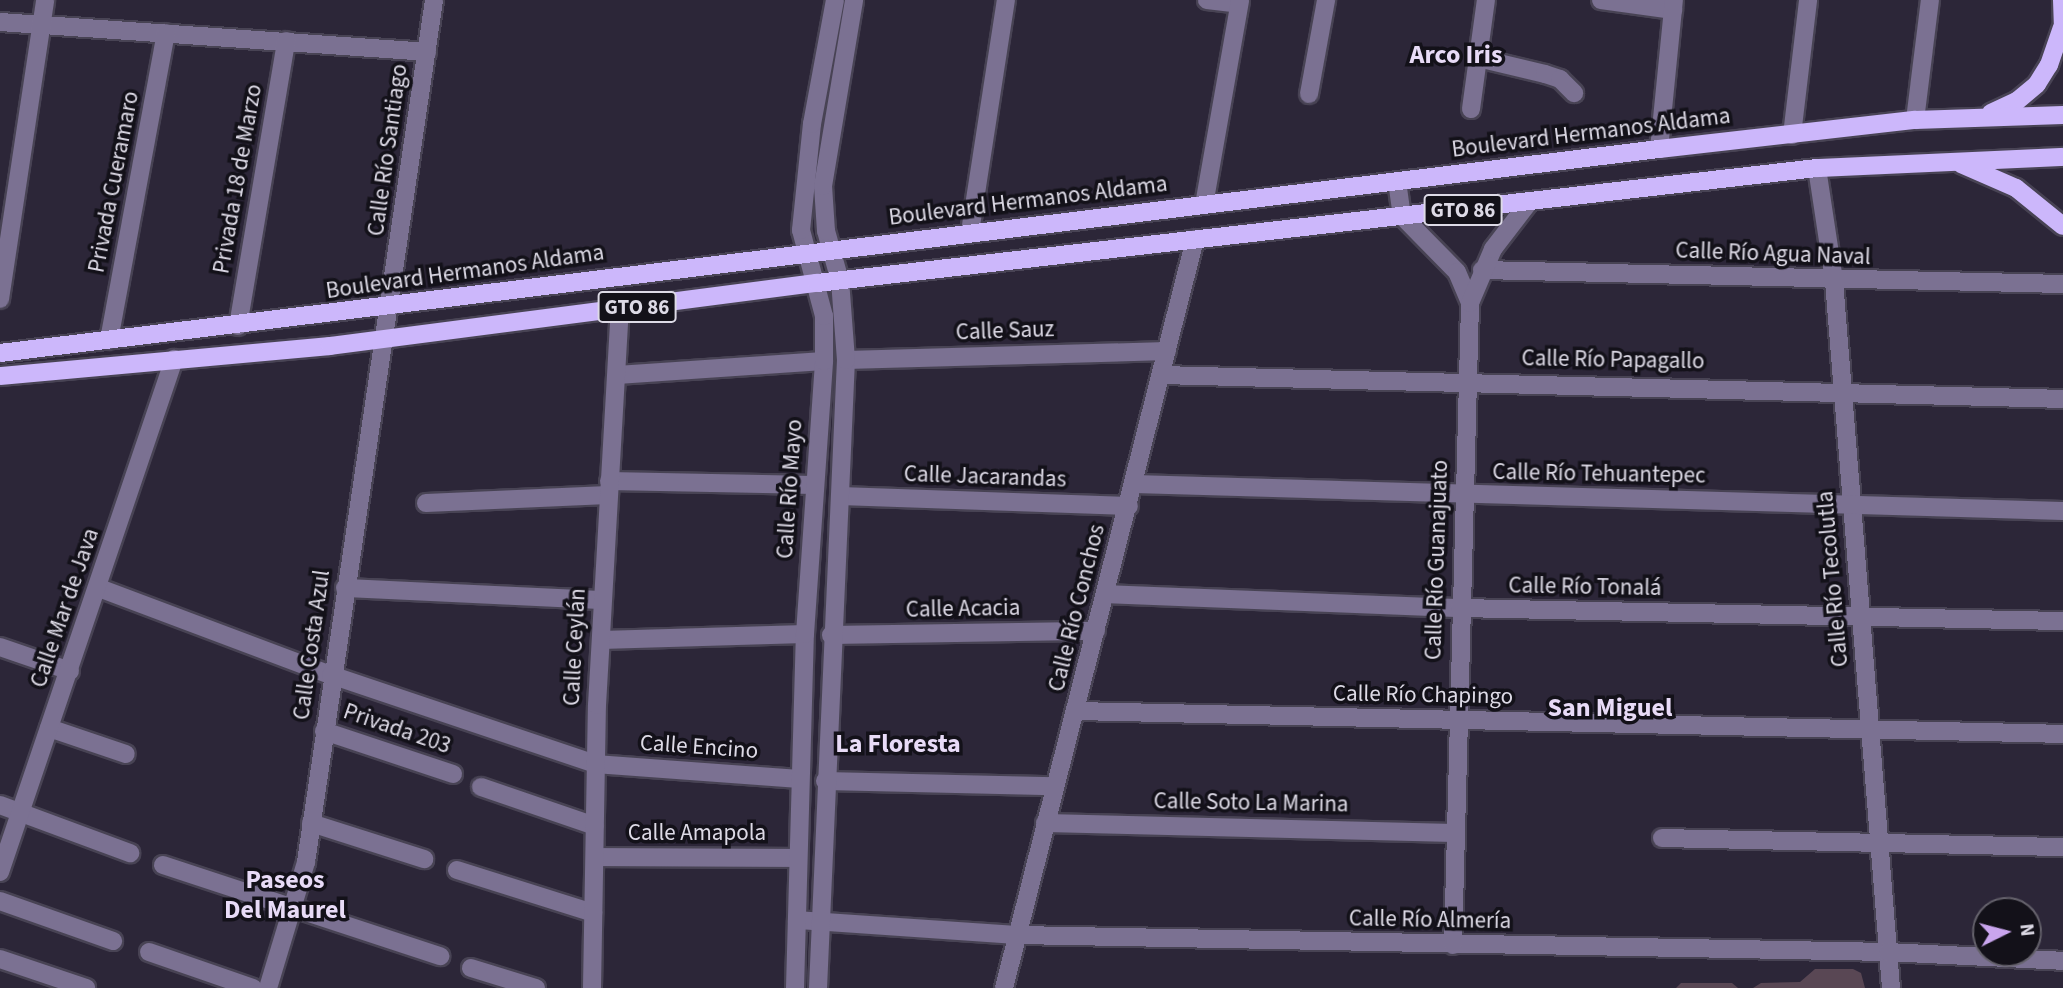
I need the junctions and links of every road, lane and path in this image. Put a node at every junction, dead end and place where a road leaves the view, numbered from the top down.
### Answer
1 (45, 0) edge
2 (434, 0) edge
3 (835, 0) edge
4 (854, 0) edge
5 (1006, 0) edge
6 (1207, 0) edge
7 (1326, 0) edge
8 (1486, 0) edge
9 (1601, 0) edge
10 (1808, 0) edge
11 (1930, 0) edge
12 (2062, 0) edge
13 (1239, 2) edge
14 (1674, 5) edge
15 (0, 22) edge
16 (42, 25) junction
17 (166, 33) junction
18 (2062, 35) edge
19 (286, 41) junction
20 (427, 52) junction
21 (1478, 58) junction
22 (1574, 93) dead end
23 (1309, 94) dead end
24 (1471, 109) dead end
25 (2063, 115) edge
26 (1985, 116) junction
27 (1915, 120) junction
28 (812, 124) junction
29 (832, 128) junction
30 (1792, 135) junction
31 (1659, 149) junction
32 (2063, 157) edge
33 (1945, 159) junction
34 (1816, 167) junction
35 (1397, 181) junction
36 (1529, 202) junction
37 (1204, 205) junction
38 (1402, 216) junction
39 (2063, 226) edge
40 (970, 232) junction
41 (1195, 239) junction
42 (831, 250) junction
43 (805, 252) junction
44 (1482, 270) junction
45 (840, 281) junction
46 (1833, 281) junction
47 (817, 283) junction
48 (2063, 284) edge
49 (0, 299) edge
50 (1470, 303) junction
51 (391, 306) junction
52 (620, 309) junction
53 (238, 326) junction
54 (385, 339) junction
55 (110, 340) junction
56 (1167, 351) junction
57 (0, 353) edge
58 (174, 359) junction
59 (824, 360) junction
60 (846, 360) junction
61 (617, 375) junction
62 (1161, 375) junction
63 (0, 376) edge
64 (1466, 382) junction
65 (1843, 390) junction
66 (2063, 399) edge
67 (1134, 484) junction
68 (814, 485) junction
69 (609, 488) junction
70 (1465, 495) junction
71 (840, 496) junction
72 (426, 503) dead end
73 (1851, 504) junction
74 (1129, 506) junction
75 (2063, 511) edge
76 (99, 588) junction
77 (345, 588) junction
78 (1106, 594) junction
79 (602, 600) junction
80 (1460, 608) junction
81 (1861, 618) junction
82 (2063, 621) edge
83 (1096, 631) junction
84 (805, 634) junction
85 (831, 635) junction
86 (601, 640) junction
87 (0, 647) edge
88 (70, 671) junction
89 (331, 675) junction
90 (1076, 711) junction
91 (1457, 721) junction
92 (49, 729) junction
93 (1869, 729) junction
94 (324, 730) junction
95 (2063, 734) edge
96 (126, 754) dead end
97 (595, 764) junction
98 (453, 774) dead end
99 (799, 779) junction
100 (825, 781) junction
101 (1054, 786) junction
102 (481, 787) dead end
103 (0, 805) edge
104 (21, 812) junction
105 (311, 823) junction
106 (1045, 823) junction
107 (595, 825) junction
108 (1455, 833) junction
109 (1662, 838) dead end
110 (1877, 842) junction
111 (2063, 847) edge
112 (130, 853) dead end
113 (595, 857) junction
114 (798, 858) junction
115 (424, 859) dead end
116 (163, 865) dead end
117 (457, 870) dead end
118 (0, 872) edge
119 (0, 901) edge
120 (295, 907) junction
121 (593, 913) junction
122 (797, 920) junction
123 (821, 922) junction
124 (1018, 935) junction
125 (113, 941) dead end
126 (1453, 945) junction
127 (149, 952) dead end
128 (1888, 952) junction
129 (440, 956) dead end
130 (0, 959) edge
131 (2063, 961) edge
132 (471, 968) dead end
133 (86, 988) edge
134 (253, 988) edge
135 (268, 988) edge
136 (536, 988) edge
137 (592, 988) edge
138 (795, 988) edge
139 (818, 988) edge
140 (1004, 988) edge
141 (1891, 988) edge

1 - 16 street
2 - 20 street, Calle Río Santiago
3 - 28 street, Calle Río Mayo
4 - 29 street
5 - 40 street
6 - 13 street
7 - 23 street
8 - 21 street
9 - 14 street
10 - 30 street
11 - 27 street
12 - 18 main road
13 - 37 street
14 - 31 street
15 - 16 street
16 - 17 street
16 - 49 street
17 - 19 street
17 - 55 street, Privada Cueramaro
18 - 26 main road
19 - 20 street
19 - 53 street, Privada 18 de Marzo
20 - 51 street, Calle Río Santiago
21 - 22 street
21 - 24 street
25 - 26 main road, Boulevard Hermanos Aldama / GTO 86
26 - 27 main road, Boulevard Hermanos Aldama / GTO 86
27 - 30 main road, Boulevard Hermanos Aldama / GTO 86
28 - 29 street
28 - 43 street, Calle Río Mayo
29 - 42 street
30 - 31 main road, Boulevard Hermanos Aldama / GTO 86
31 - 35 main road, Boulevard Hermanos Aldama / GTO 86
32 - 33 main road, GTO 86
33 - 34 main road, GTO 86
33 - 39 main road
34 - 36 main road, GTO 86
34 - 46 street, Calle Río Tecolutla
35 - 37 main road, Boulevard Hermanos Aldama / GTO 86
35 - 38 street
36 - 38 main road, GTO 86
36 - 44 street, Calle Río Guanajuato
37 - 40 main road, Boulevard Hermanos Aldama / GTO 86
38 - 41 main road, GTO 86
38 - 50 street, Calle Río Guanajuato
40 - 42 main road, Boulevard Hermanos Aldama / GTO 86
41 - 45 main road, GTO 86
41 - 56 street, Calle Río Conchos
42 - 43 main road, Boulevard Hermanos Aldama / GTO 86
42 - 45 street
43 - 47 street, Calle Río Mayo
43 - 51 main road, Boulevard Hermanos Aldama / GTO 86
44 - 46 street, Calle Río Agua Naval
44 - 50 street, Calle Río Guanajuato
45 - 47 main road, GTO 86
45 - 60 street
46 - 48 street, Calle Río Agua Naval
46 - 65 street, Calle Río Tecolutla
47 - 52 main road, GTO 86
47 - 59 street, Calle Río Mayo
50 - 64 street, Calle Río Guanajuato
51 - 53 main road, Boulevard Hermanos Aldama / GTO 86
51 - 54 street, Calle Costa Azul
52 - 54 main road, GTO 86
52 - 61 street, Calle Ceylán
53 - 55 main road, Boulevard Hermanos Aldama / GTO 86
54 - 58 main road, GTO 86
54 - 77 street, Calle Costa Azul
55 - 57 main road, Boulevard Hermanos Aldama / GTO 86
56 - 60 street, Calle Sauz
56 - 62 street, Calle Río Conchos
58 - 63 main road, GTO 86
58 - 76 street, Calle Mar de Java
59 - 61 street
59 - 68 street, Calle Río Mayo
60 - 71 street
61 - 69 street, Calle Ceylán
62 - 64 street, Calle Río Papagallo
62 - 67 street, Calle Río Conchos
64 - 65 street, Calle Río Papagallo
64 - 70 street, Calle Río Guanajuato
65 - 66 street, Calle Río Papagallo
65 - 73 street, Calle Río Tecolutla
67 - 70 street, Calle Río Tehuantepec
67 - 74 street, Calle Río Conchos
68 - 69 street
68 - 84 street, Calle Río Mayo
69 - 72 street
69 - 79 street, Calle Ceylán
70 - 73 street, Calle Río Tehuantepec
70 - 80 street, Calle Río Guanajuato
71 - 74 street, Calle Jacarandas
71 - 85 street
73 - 75 street, Calle Río Tehuantepec
73 - 81 street, Calle Río Tecolutla
74 - 78 street, Calle Río Conchos
76 - 88 street, Calle Mar de Java
76 - 89 street, Calle Encino
77 - 79 street
77 - 89 street, Calle Costa Azul
78 - 80 street, Calle Río Tonalá
78 - 83 street, Calle Río Conchos
79 - 86 street, Calle Ceylán
80 - 81 street, Calle Río Tonalá
80 - 91 street, Calle Río Guanajuato
81 - 82 street, Calle Río Tonalá
81 - 93 street, Calle Río Tecolutla
83 - 85 street, Calle Acacia
83 - 90 street, Calle Río Conchos
84 - 86 street
84 - 99 street, Calle Río Mayo
85 - 100 street
86 - 97 street, Calle Ceylán
87 - 88 street
88 - 92 street, Calle Mar de Java
89 - 94 street, Calle Costa Azul
89 - 97 street, Calle Encino
90 - 91 street, Calle Río Chapingo
90 - 101 street, Calle Río Conchos
91 - 93 street, Calle Río Chapingo
91 - 108 street, Calle Río Guanajuato
92 - 96 street
92 - 104 street, Calle Mar de Java
93 - 95 street, Calle Río Chapingo
93 - 110 street, Calle Río Tecolutla
94 - 98 street, Privada 203
94 - 105 street, Calle Costa Azul
97 - 99 street, Calle Encino
97 - 107 street, Calle Ceylán
99 - 114 street, Calle Río Mayo
100 - 101 street
100 - 123 street
101 - 106 street, Calle Río Conchos
102 - 107 street
103 - 104 street
104 - 112 street
104 - 118 street, Calle Mar de Java
105 - 115 street
105 - 120 street, Calle Costa Azul
106 - 108 street, Calle Soto La Marina
106 - 124 street, Calle Río Conchos
107 - 113 street, Calle Ceylán
108 - 126 street, Calle Río Guanajuato
109 - 110 street
110 - 111 street
110 - 128 street, Calle Río Tecolutla
113 - 114 street, Calle Amapola
113 - 121 street, Calle Ceylán
114 - 122 street, Calle Río Mayo
116 - 120 street
117 - 121 street
119 - 125 street
120 - 129 street
120 - 135 street, Calle Costa Azul
121 - 137 street, Calle Ceylán
122 - 123 street, Calle Río Almería
122 - 138 street, Calle Río Mayo
123 - 124 street, Calle Río Almería
123 - 139 street
124 - 126 street, Calle Río Almería
124 - 140 street, Calle Río Conchos
126 - 128 street, Calle Río Almería
127 - 134 street
128 - 131 street, Calle Río Almería
128 - 141 street, Calle Río Tecolutla
130 - 133 street
132 - 136 street

